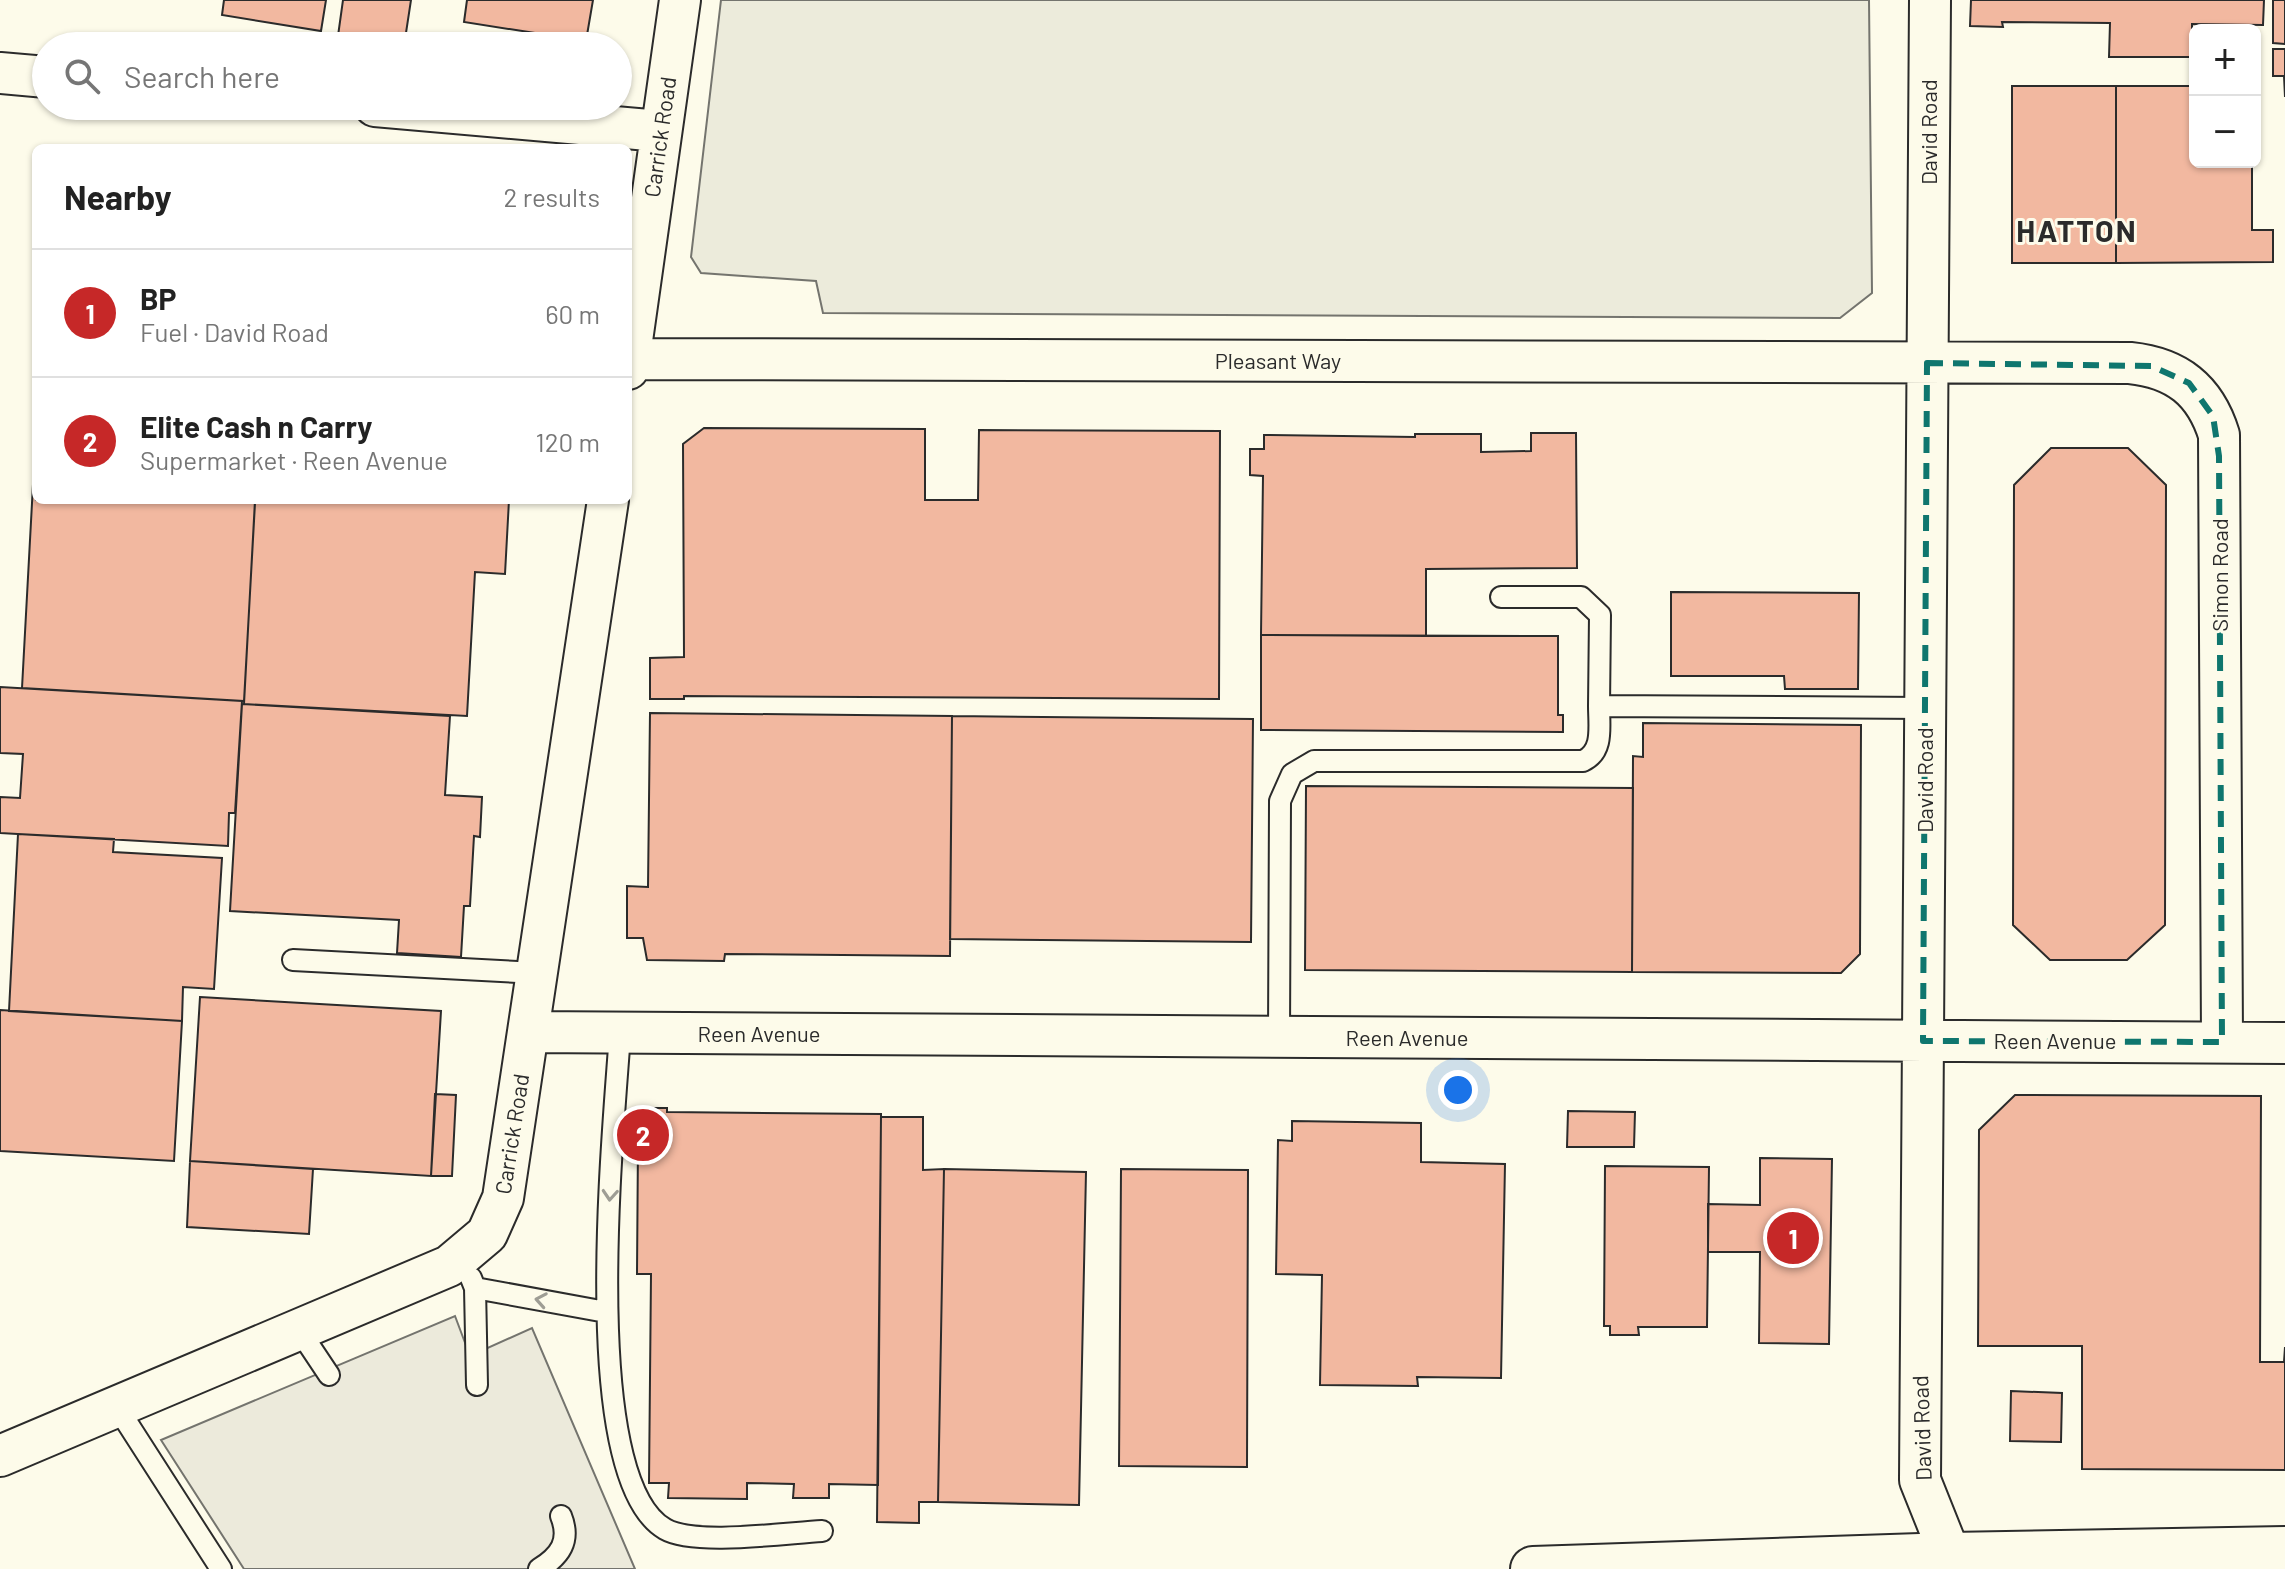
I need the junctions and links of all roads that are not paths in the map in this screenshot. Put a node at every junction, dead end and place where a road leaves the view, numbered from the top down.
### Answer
1 (680, 0) edge
2 (1930, 0) edge
3 (0, 73) edge
4 (32, 76) edge
5 (535, 120) edge
6 (660, 131) junction
7 (632, 341) edge
8 (1927, 363) junction
9 (632, 364) edge
10 (607, 504) edge
11 (1501, 597) dead end
12 (1599, 706) junction
13 (1925, 708) junction
14 (293, 960) dead end
15 (537, 973) junction
16 (528, 1032) junction
17 (620, 1033) junction
18 (1279, 1037) junction
19 (1923, 1041) junction
20 (2222, 1042) junction
21 (2285, 1043) edge
22 (469, 1273) junction
23 (606, 1312) junction
24 (299, 1330) junction
25 (329, 1375) dead end
26 (477, 1385) dead end
27 (117, 1407) junction
28 (0, 1456) edge
29 (561, 1516) dead end
30 (822, 1531) dead end
31 (2285, 1549) edge
32 (1950, 1555) junction
33 (221, 1569) edge
34 (539, 1569) edge
35 (1533, 1569) edge

1 - 6 street, Carrick Road
2 - 8 street, David Road
3 - 4 street
5 - 6 street
6 - 7 street, Carrick Road
8 - 9 street, Pleasant Way
8 - 13 street, David Road
8 - 20 street, Simon Road
10 - 15 street, Carrick Road
11 - 12 lane
12 - 13 lane
12 - 18 lane
13 - 19 street, David Road
14 - 15 lane
15 - 16 street, Carrick Road
16 - 17 street, Reen Avenue
16 - 22 street, Carrick Road
17 - 18 street, Reen Avenue
17 -> 23 lane
18 - 19 street, Reen Avenue
19 - 20 street, Reen Avenue
19 - 32 street, David Road
20 - 21 street, Reen Avenue
23 -> 22 lane
22 - 24 street, Carrick Road
22 - 26 lane
23 - 30 lane
24 - 25 lane
24 - 27 street, Carrick Road
27 - 28 street, Carrick Road
27 - 33 lane
29 - 34 lane
31 - 32 main road
32 - 35 main road

